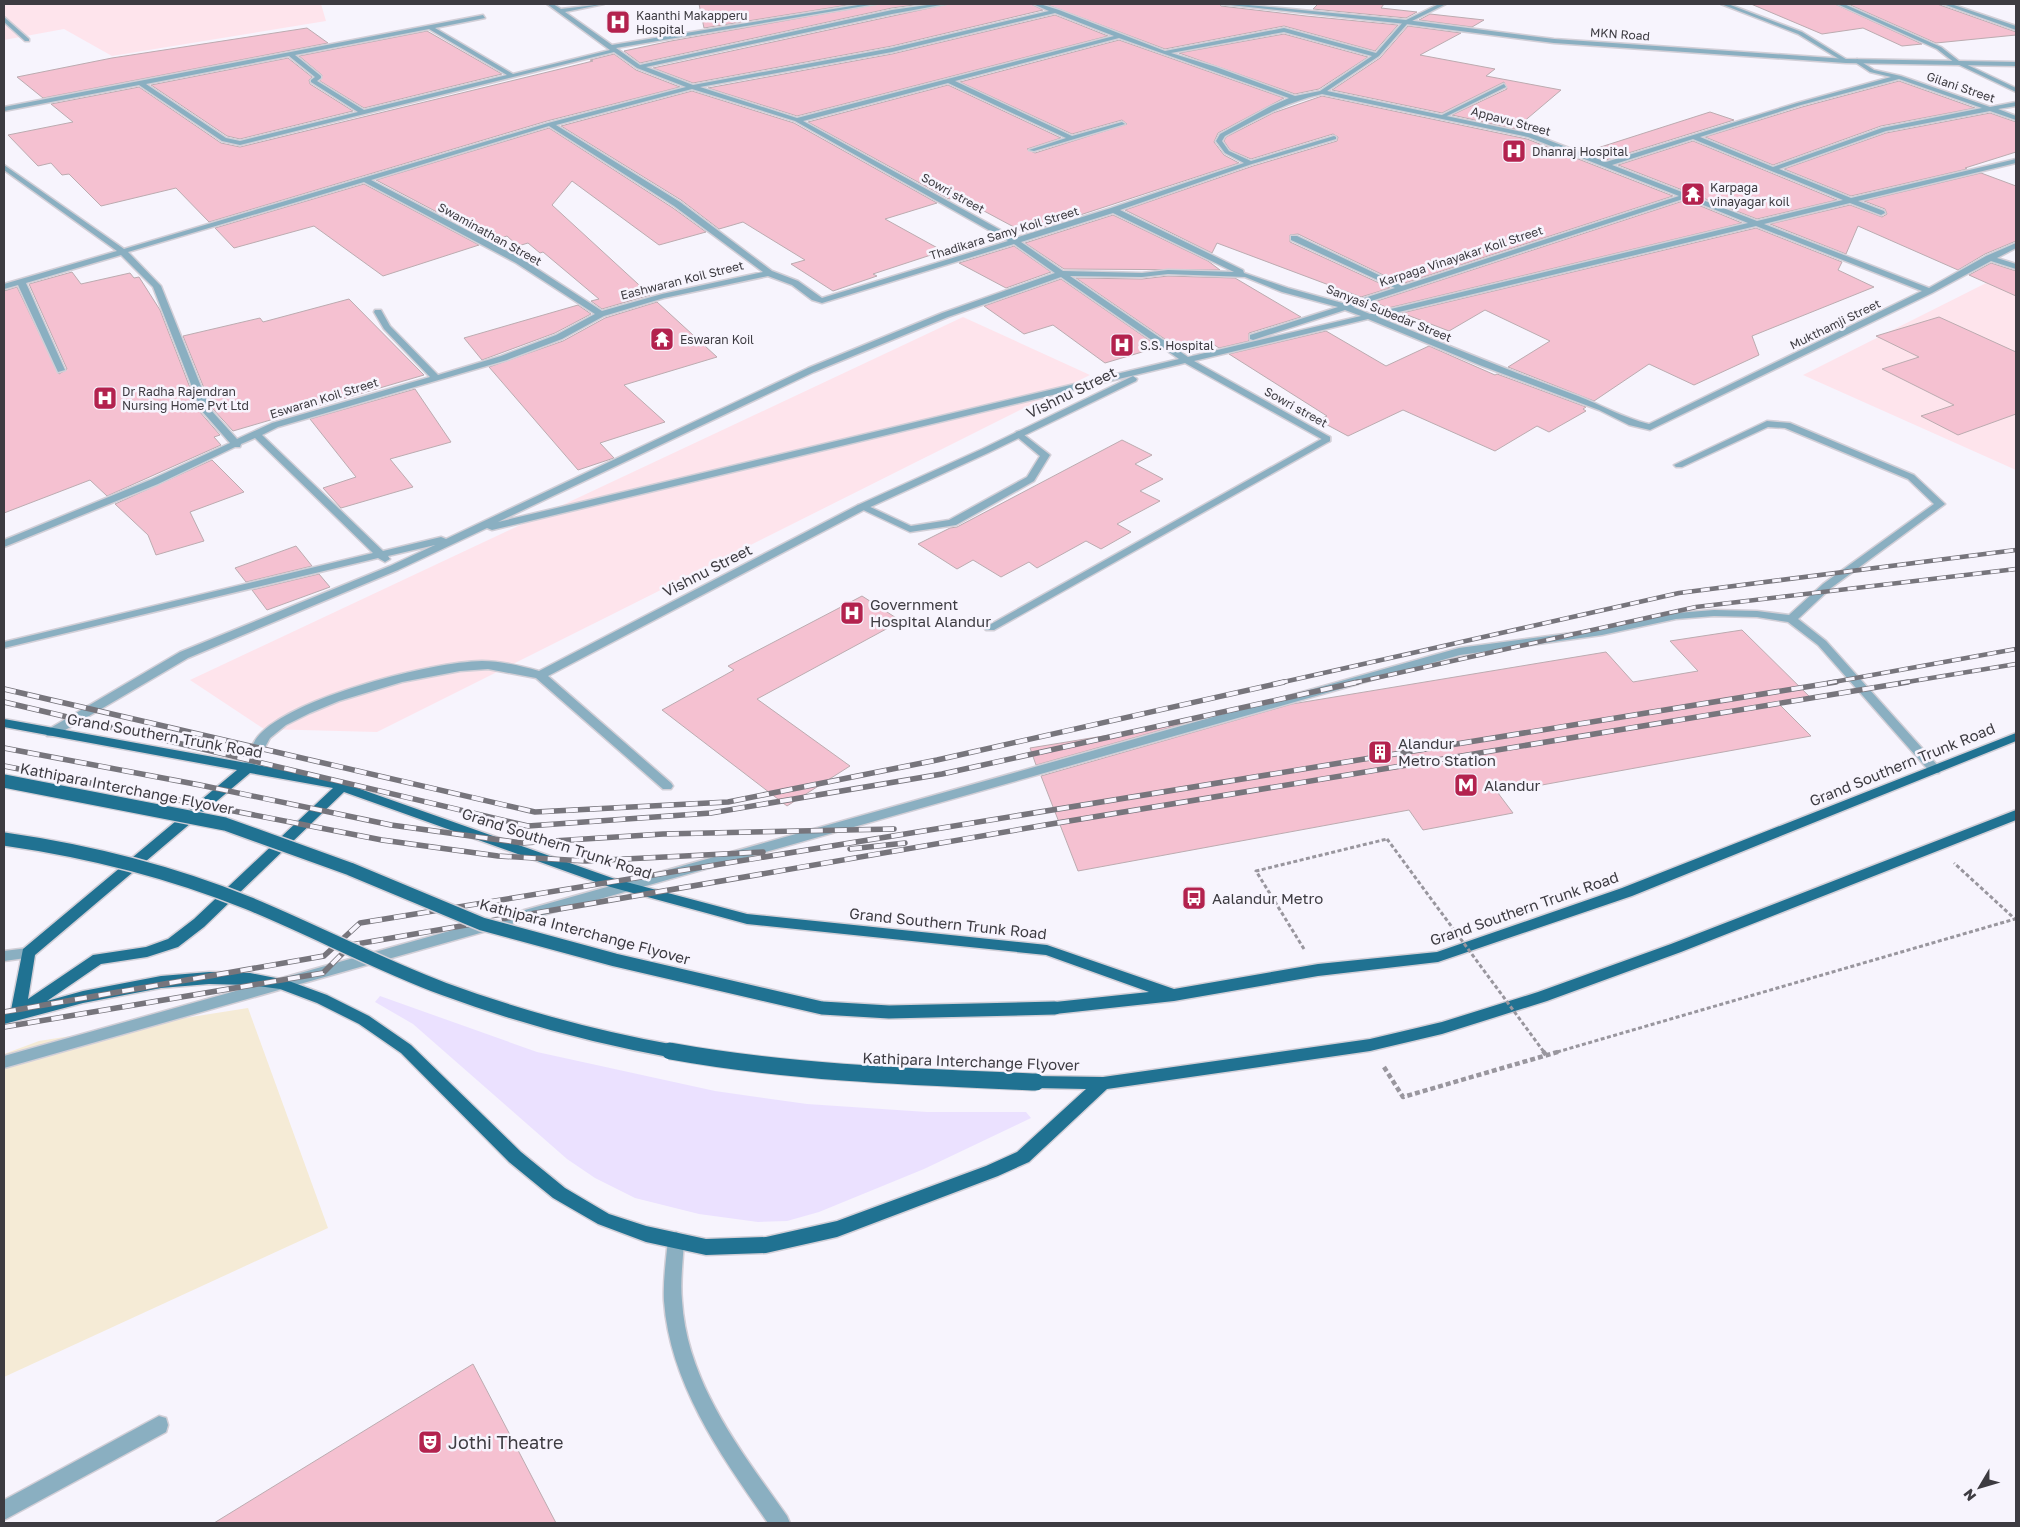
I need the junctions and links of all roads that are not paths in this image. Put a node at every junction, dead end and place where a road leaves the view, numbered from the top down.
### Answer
1 (550, 4) edge
2 (601, 4) edge
3 (873, 4) edge
4 (943, 4) edge
5 (1036, 4) edge
6 (1224, 4) edge
7 (1443, 4) edge
8 (1724, 4) edge
9 (1840, 4) edge
10 (1946, 4) edge
11 (560, 11) junction
12 (1057, 11) junction
13 (483, 17) dead end
14 (4, 19) edge
15 (1406, 22) junction
16 (429, 27) junction
17 (2016, 28) edge
18 (1120, 36) junction
19 (27, 40) dead end
20 (614, 48) junction
21 (1164, 53) junction
22 (289, 54) junction
23 (1378, 55) junction
24 (1846, 61) junction
25 (1857, 61) junction
26 (1957, 62) junction
27 (2016, 64) edge
28 (639, 67) junction
29 (513, 76) junction
30 (1899, 77) junction
31 (950, 81) junction
32 (138, 82) junction
33 (1504, 86) dead end
34 (692, 87) junction
35 (2016, 90) edge
36 (1322, 92) junction
37 (1295, 98) junction
38 (2016, 104) edge
39 (4, 109) edge
40 (1992, 110) junction
41 (364, 113) junction
42 (1444, 116) junction
43 (2016, 118) edge
44 (797, 120) junction
45 (550, 124) junction
46 (1122, 124) dead end
47 (1692, 137) junction
48 (1334, 138) dead end
49 (1073, 139) junction
50 (1032, 150) dead end
51 (2016, 161) edge
52 (1250, 163) junction
53 (1607, 164) junction
54 (4, 167) edge
55 (1773, 169) junction
56 (364, 179) junction
57 (1686, 196) junction
58 (1114, 210) junction
59 (1881, 213) dead end
60 (1294, 238) dead end
61 (1016, 242) junction
62 (2016, 245) edge
63 (122, 251) junction
64 (1989, 258) junction
65 (2016, 267) edge
66 (769, 272) junction
67 (1063, 274) junction
68 (1246, 275) junction
69 (21, 282) junction
70 (4, 287) edge
71 (1403, 289) junction
72 (1929, 292) junction
73 (1342, 307) junction
74 (378, 312) dead end
75 (601, 314) junction
76 (1186, 360) junction
77 (61, 370) dead end
78 (435, 377) junction
79 (1664, 422) joint
80 (256, 434) junction
81 (1020, 434) junction
82 (237, 445) junction
83 (1679, 465) dead end
84 (862, 507) junction
85 (4, 544) edge
86 (394, 568) junction
87 (1791, 619) junction
88 (990, 628) dead end
89 (4, 645) edge
90 (540, 675) junction
91 (4, 723) edge
92 (51, 732) junction
93 (2016, 738) edge
94 (248, 768) junction
95 (1935, 770) junction
96 (4, 781) edge
97 (666, 786) dead end
98 (342, 787) junction
99 (2016, 815) edge
100 (4, 839) edge
101 (28, 953) junction
102 (4, 956) edge
103 (1174, 995) junction
104 (11, 1016) edge
105 (4, 1062) edge
106 (1103, 1083) junction
107 (676, 1240) junction
108 (159, 1426) dead end
109 (4, 1510) edge
110 (780, 1523) edge

1 - 11 street, Sowri street
2 - 11 street
3 - 20 street
4 - 28 street
5 - 12 street
6 - 15 street, MKN Road
7 - 15 street
8 - 24 street
9 - 26 street
10 - 17 street
11 - 20 street, Sowri street
12 - 18 street
12 - 34 street
13 - 16 street
14 - 19 street
15 - 23 street
15 - 24 street, MKN Road
16 - 22 street
16 - 29 street
18 - 21 street
18 - 31 street
20 - 28 street, Sowri street
20 - 29 street
21 - 23 street
21 - 37 street
22 - 32 street
22 - 41 street
23 - 36 street
24 - 25 street, MKN Road
25 - 26 street, MKN Road
25 - 30 street, Gilani Street
26 - 27 street, MKN Road
26 - 35 street
28 - 34 street, Sowri street
29 - 41 street
30 - 40 street, Gilani Street
30 - 47 street
31 - 44 street
31 - 49 street
32 - 39 street
32 - 41 street
33 - 42 street
34 - 44 street, Sowri street
34 - 45 street
36 - 37 street
36 - 42 street, Appavu Street
37 - 52 street
38 - 40 street
40 - 43 street, Gilani Street
40 - 55 street
42 - 53 street, Appavu Street
44 - 61 street, Sowri street
45 - 56 street
45 - 66 street, Thadikara Samy Koil Street
46 - 49 street
47 - 53 street
47 - 55 street
48 - 52 street, Thadikara Samy Koil Street
49 - 50 street
51 - 89 street
52 - 58 street, Thadikara Samy Koil Street
53 - 57 street, Appavu Street
54 - 63 street
55 - 59 street
56 - 63 street
56 - 75 street, Swaminathan Street
57 - 71 street, Karpaga Vinayakar Koil Street
57 - 72 street, Appavu Street
58 - 61 street, Thadikara Samy Koil Street
58 - 68 street
60 - 71 street
61 - 66 street, Thadikara Samy Koil Street
61 - 67 street, Sowri street
62 - 64 street, Mukthamji Street
63 - 69 street
63 - 82 street
64 - 65 street
64 - 72 street, Mukthamji Street
66 - 75 street, Eashwaran Koil Street
67 - 68 street, Sanyasi Subedar Street
67 - 76 street, Sowri street
67 - 86 street
68 - 73 street, Sanyasi Subedar Street
69 - 70 street
69 - 77 street
71 - 73 street, Karpaga Vinayakar Koil Street
72 - 79 street, Mukthamji Street
73 - 76 street, Karpaga Vinayakar Koil Street
73 - 79 street, Sanyasi Subedar Street
74 - 78 street
75 - 78 street, Eswaran Koil Street
76 - 81 street, Vishnu Street
76 - 88 street, Sowri street
78 - 80 street, Eswaran Koil Street
80 - 82 street, Eswaran Koil Street
80 - 86 street
81 - 84 street, Vishnu Street
81 - 84 street
82 - 85 street, Eswaran Koil Street
83 - 87 street
84 - 90 street, Vishnu Street
86 - 92 street
87 - 95 street
87 - 105 street
90 - 94 street
90 - 97 street
91 - 92 main road, Grand Southern Trunk Road
92 - 94 main road, Grand Southern Trunk Road
93 - 95 main road, Grand Southern Trunk Road
94 - 98 main road, Grand Southern Trunk Road
94 - 101 main road
95 - 103 main road, Grand Southern Trunk Road
96 - 103 main road, Kathipara Interchange Flyover, bridge
98 - 103 main road, Grand Southern Trunk Road
98 - 104 main road
99 - 106 main road
100 - 106 main road, Kathipara Interchange Flyover, bridge
101 - 102 street
101 - 104 main road
104 - 107 main road
106 - 107 main road
107 - 110 street
108 - 109 street

